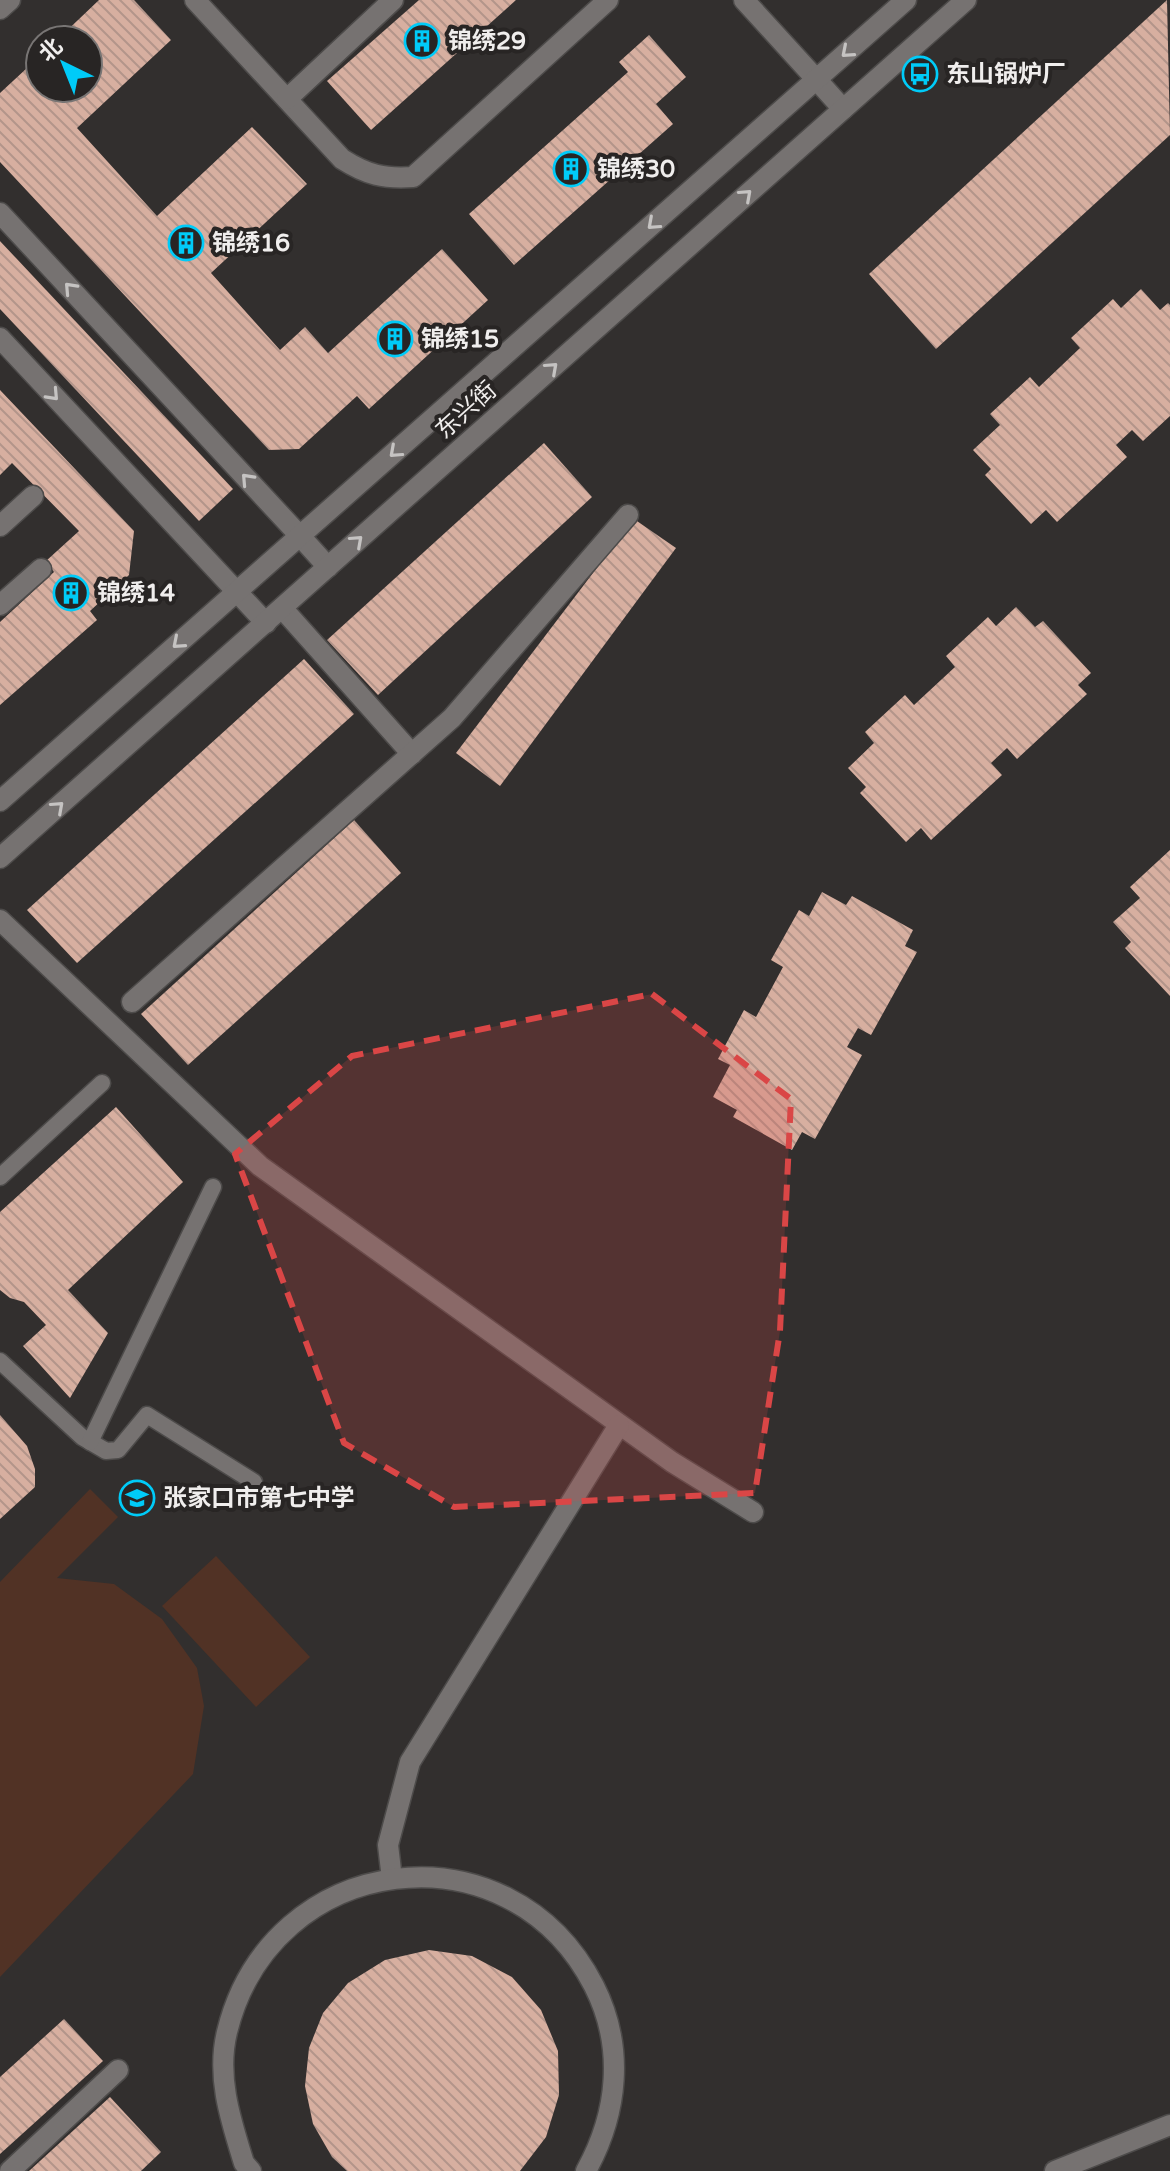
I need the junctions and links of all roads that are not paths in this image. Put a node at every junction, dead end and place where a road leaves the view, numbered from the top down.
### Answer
1 (10, 0) edge
2 (195, 0) edge
3 (393, 0) edge
4 (608, 0) edge
5 (744, 0) edge
6 (906, 0) edge
7 (966, 0) edge
8 (0, 9) edge
9 (816, 79) junction
10 (287, 99) junction
11 (843, 109) junction
12 (0, 213) edge
13 (0, 338) edge
14 (33, 496) dead end
15 (628, 515) dead end
16 (0, 526) edge
17 (300, 536) junction
18 (328, 567) junction
19 (41, 569) dead end
20 (237, 592) junction
21 (0, 605) edge
22 (282, 608) junction
23 (266, 623) junction
24 (412, 754) junction
25 (0, 801) edge
26 (0, 858) edge
27 (0, 920) edge
28 (132, 1002) dead end
29 (102, 1083) dead end
30 (0, 1177) edge
31 (213, 1187) dead end
32 (0, 1361) edge
33 (619, 1425) junction
34 (90, 1442) junction
35 (254, 1482) dead end
36 (753, 1512) dead end
37 (392, 1879) junction
38 (118, 2070) dead end
39 (1170, 2125) edge
40 (10, 2171) edge
41 (251, 2171) edge
42 (586, 2171) edge
43 (1055, 2171) edge

1 - 8 street
2 - 10 street
3 - 10 street
4 - 10 street
5 - 9 street
6 -> 9 street, 东兴街
7 - 11 street, 东兴街
9 - 11 street
9 -> 17 street, 东兴街
18 -> 11 street, 东兴街
17 -> 12 street
13 -> 20 street
14 - 16 street
15 - 24 street
17 - 18 street
17 - 20 street, 东兴街
18 - 22 street, 东兴街
19 - 21 street
20 - 23 street
20 -> 25 street, 东兴街
22 - 23 street, 东兴街
22 - 24 street
26 -> 23 street, 东兴街
24 - 28 street
27 - 33 street
29 - 30 lane
31 - 34 lane
32 - 34 lane
33 - 36 street
33 - 37 street
34 - 35 lane
37 - 41 street
37 - 42 street
38 - 40 street
39 - 43 street

